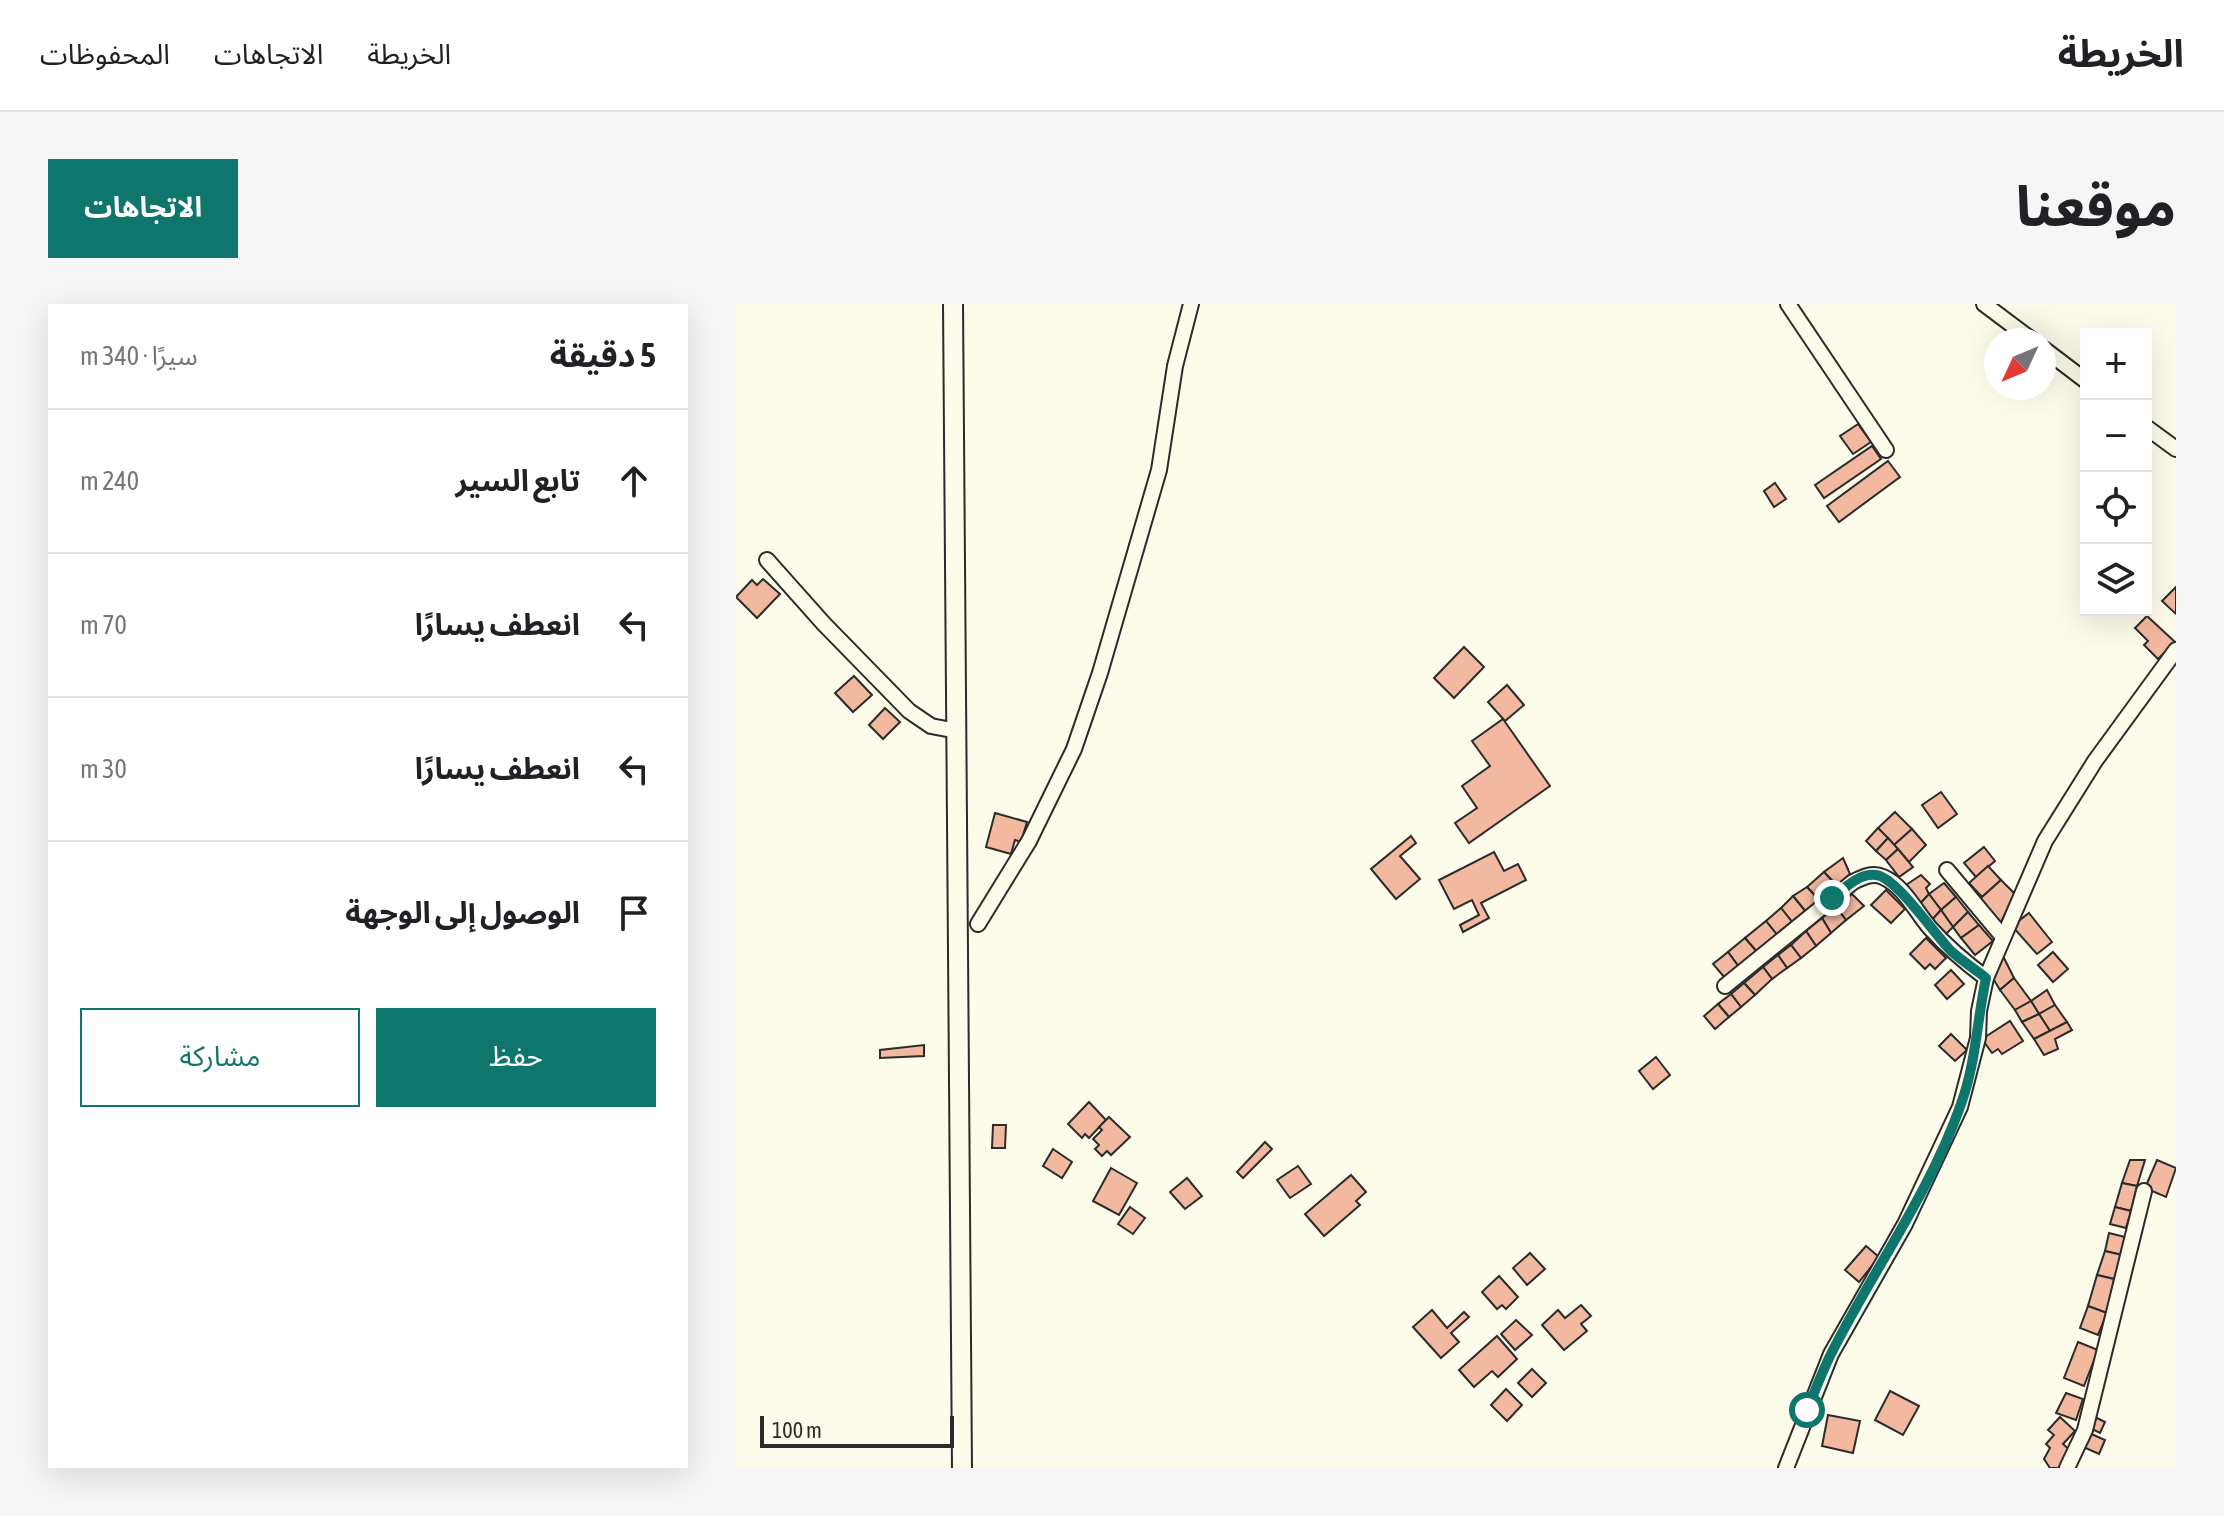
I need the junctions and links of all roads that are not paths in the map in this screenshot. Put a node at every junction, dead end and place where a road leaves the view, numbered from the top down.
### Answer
1 (953, 304) edge
2 (1191, 304) edge
3 (1788, 304) edge
4 (1984, 304) edge
5 (2016, 328) edge
6 (2056, 358) edge
7 (2080, 376) edge
8 (2152, 431) edge
9 (2176, 449) edge
10 (1886, 450) dead end
11 (767, 560) dead end
12 (2176, 650) edge
13 (957, 731) junction
14 (1947, 870) dead end
15 (978, 924) dead end
16 (2003, 937) junction
17 (1986, 978) junction
18 (1725, 986) dead end
19 (2144, 1191) dead end
20 (962, 1468) edge
21 (1786, 1468) edge
22 (2067, 1468) edge

1 - 13 main road
2 - 15 street
3 - 10 street
4 - 5 street
6 - 7 street
8 - 9 street
11 - 13 street
12 - 16 street
13 - 20 main road
14 - 16 street
16 - 17 street
17 - 18 street
17 - 21 street
19 - 22 street

